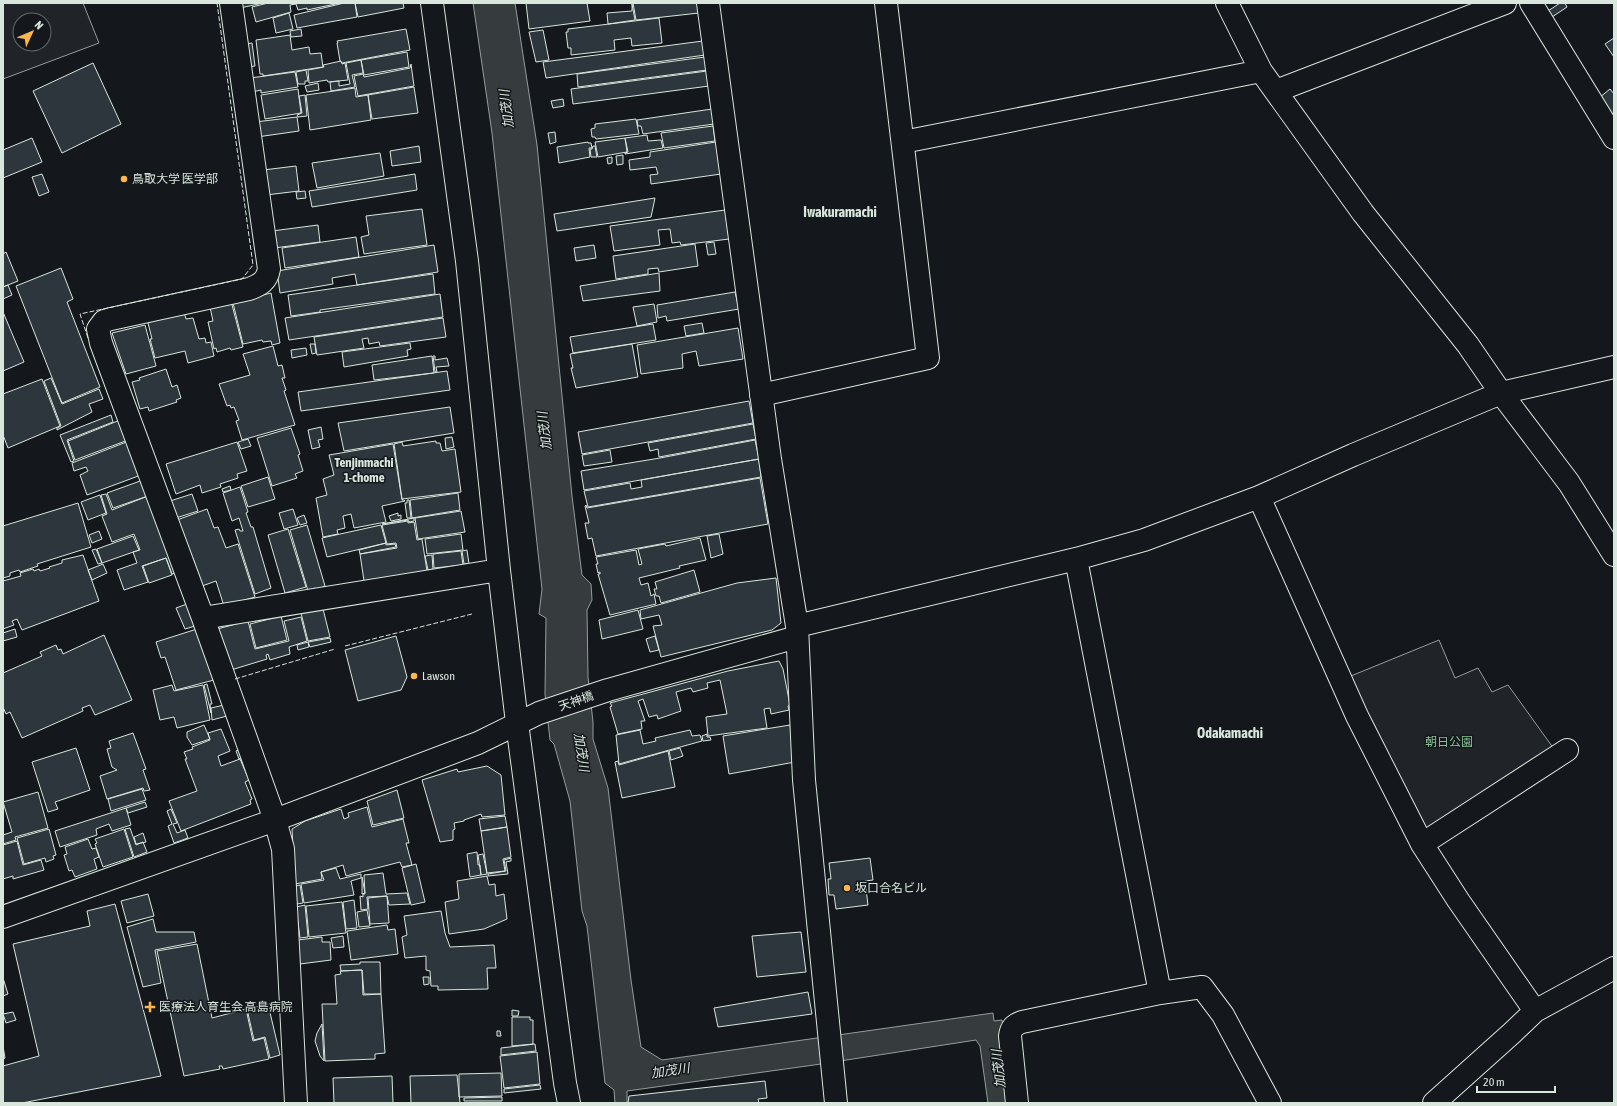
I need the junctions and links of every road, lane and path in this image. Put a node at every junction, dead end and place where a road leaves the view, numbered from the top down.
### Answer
1 (231, 3) edge
2 (432, 3) edge
3 (708, 3) edge
4 (886, 3) edge
5 (1226, 3) edge
6 (1505, 3) edge
7 (1531, 3) edge
8 (1261, 71) junction
9 (1276, 91) junction
10 (1614, 138) edge
11 (903, 142) junction
12 (1614, 367) edge
13 (1501, 393) junction
14 (761, 395) junction
15 (1259, 497) junction
16 (1614, 555) edge
17 (1076, 559) junction
18 (499, 570) junction
19 (203, 618) junction
20 (797, 631) junction
21 (517, 724) junction
22 (1567, 750) dead end
23 (275, 820) junction
24 (1422, 844) junction
25 (3, 917) edge
26 (1614, 968) edge
27 (1160, 993) junction
28 (1534, 1011) junction
29 (296, 1103) edge
30 (569, 1103) edge
31 (836, 1103) edge
32 (1017, 1103) edge
33 (1270, 1103) edge
34 (1434, 1103) edge

1 - 19 street
2 - 18 street
3 - 14 street
4 - 11 street
5 - 8 street
6 - 9 street
7 - 10 street
8 - 9 street
8 - 11 street
9 - 13 street
11 - 14 street
12 - 13 street, 天神橋
13 - 15 street, 天神橋
13 - 16 street
14 - 20 street
15 - 17 street, 天神橋
15 - 24 street
17 - 20 street, 天神橋
17 - 27 street
18 - 19 street
18 - 21 street
19 - 23 street
20 - 21 street, 天神橋
20 - 31 street
21 - 23 street, 天神橋
21 - 30 street
22 - 24 street
23 - 25 street, 天神橋
23 - 29 street
24 - 28 street
26 - 28 street
27 - 32 street
27 - 33 street
28 - 34 street

